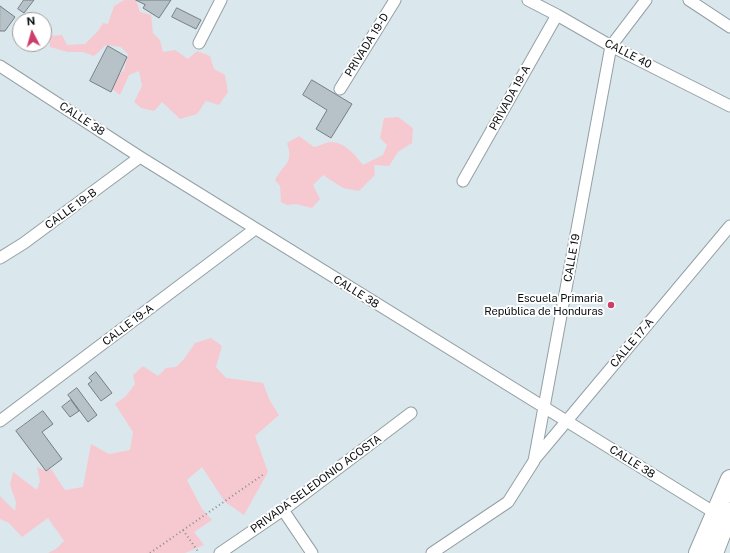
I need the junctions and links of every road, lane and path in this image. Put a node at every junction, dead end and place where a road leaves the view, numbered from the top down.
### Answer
1 (221, 0) edge
2 (395, 0) edge
3 (528, 0) edge
4 (646, 0) edge
5 (689, 0) edge
6 (557, 15) junction
7 (730, 27) edge
8 (199, 43) dead end
9 (611, 46) junction
10 (0, 66) edge
11 (340, 89) dead end
12 (730, 106) edge
13 (140, 157) junction
14 (463, 181) dead end
15 (730, 226) edge
16 (255, 229) junction
17 (0, 258) edge
18 (545, 408) junction
19 (412, 413) dead end
20 (0, 421) edge
21 (567, 422) junction
22 (534, 460) junction
23 (264, 474) dead end
24 (730, 479) edge
25 (283, 510) junction
26 (723, 513) edge
27 (184, 530) junction
28 (150, 553) edge
29 (199, 553) edge
30 (220, 553) edge
31 (312, 553) edge
32 (432, 553) edge
33 (698, 553) edge
34 (714, 553) edge

1 - 8 street
2 - 11 street, PRIVADA 19-D
3 - 6 street, CALLE 40
4 - 9 street, CALLE 19
5 - 7 street
6 - 9 street, CALLE 40
6 - 14 street, PRIVADA 19-A
9 - 12 street, CALLE 40
9 - 18 street, CALLE 19
10 - 13 street, CALLE 38
13 - 16 street, CALLE 38
13 - 17 street, CALLE 19-B
15 - 21 street, CALLE 17-A
16 - 18 street, CALLE 38
16 - 20 street, CALLE 19-A
18 - 21 street, CALLE 38
18 - 22 street, CALLE 19
19 - 25 street, PRIVADA SELEDONIO ACOSTA
21 - 22 street, CALLE 17-A
21 - 26 street, CALLE 38
22 - 32 street, CALLE 19
23 - 27 path
24 - 26 main road
25 - 30 street, PRIVADA SELEDONIO ACOSTA
25 - 31 street
26 - 33 main road
26 - 34 main road
27 - 28 path
27 - 29 path

